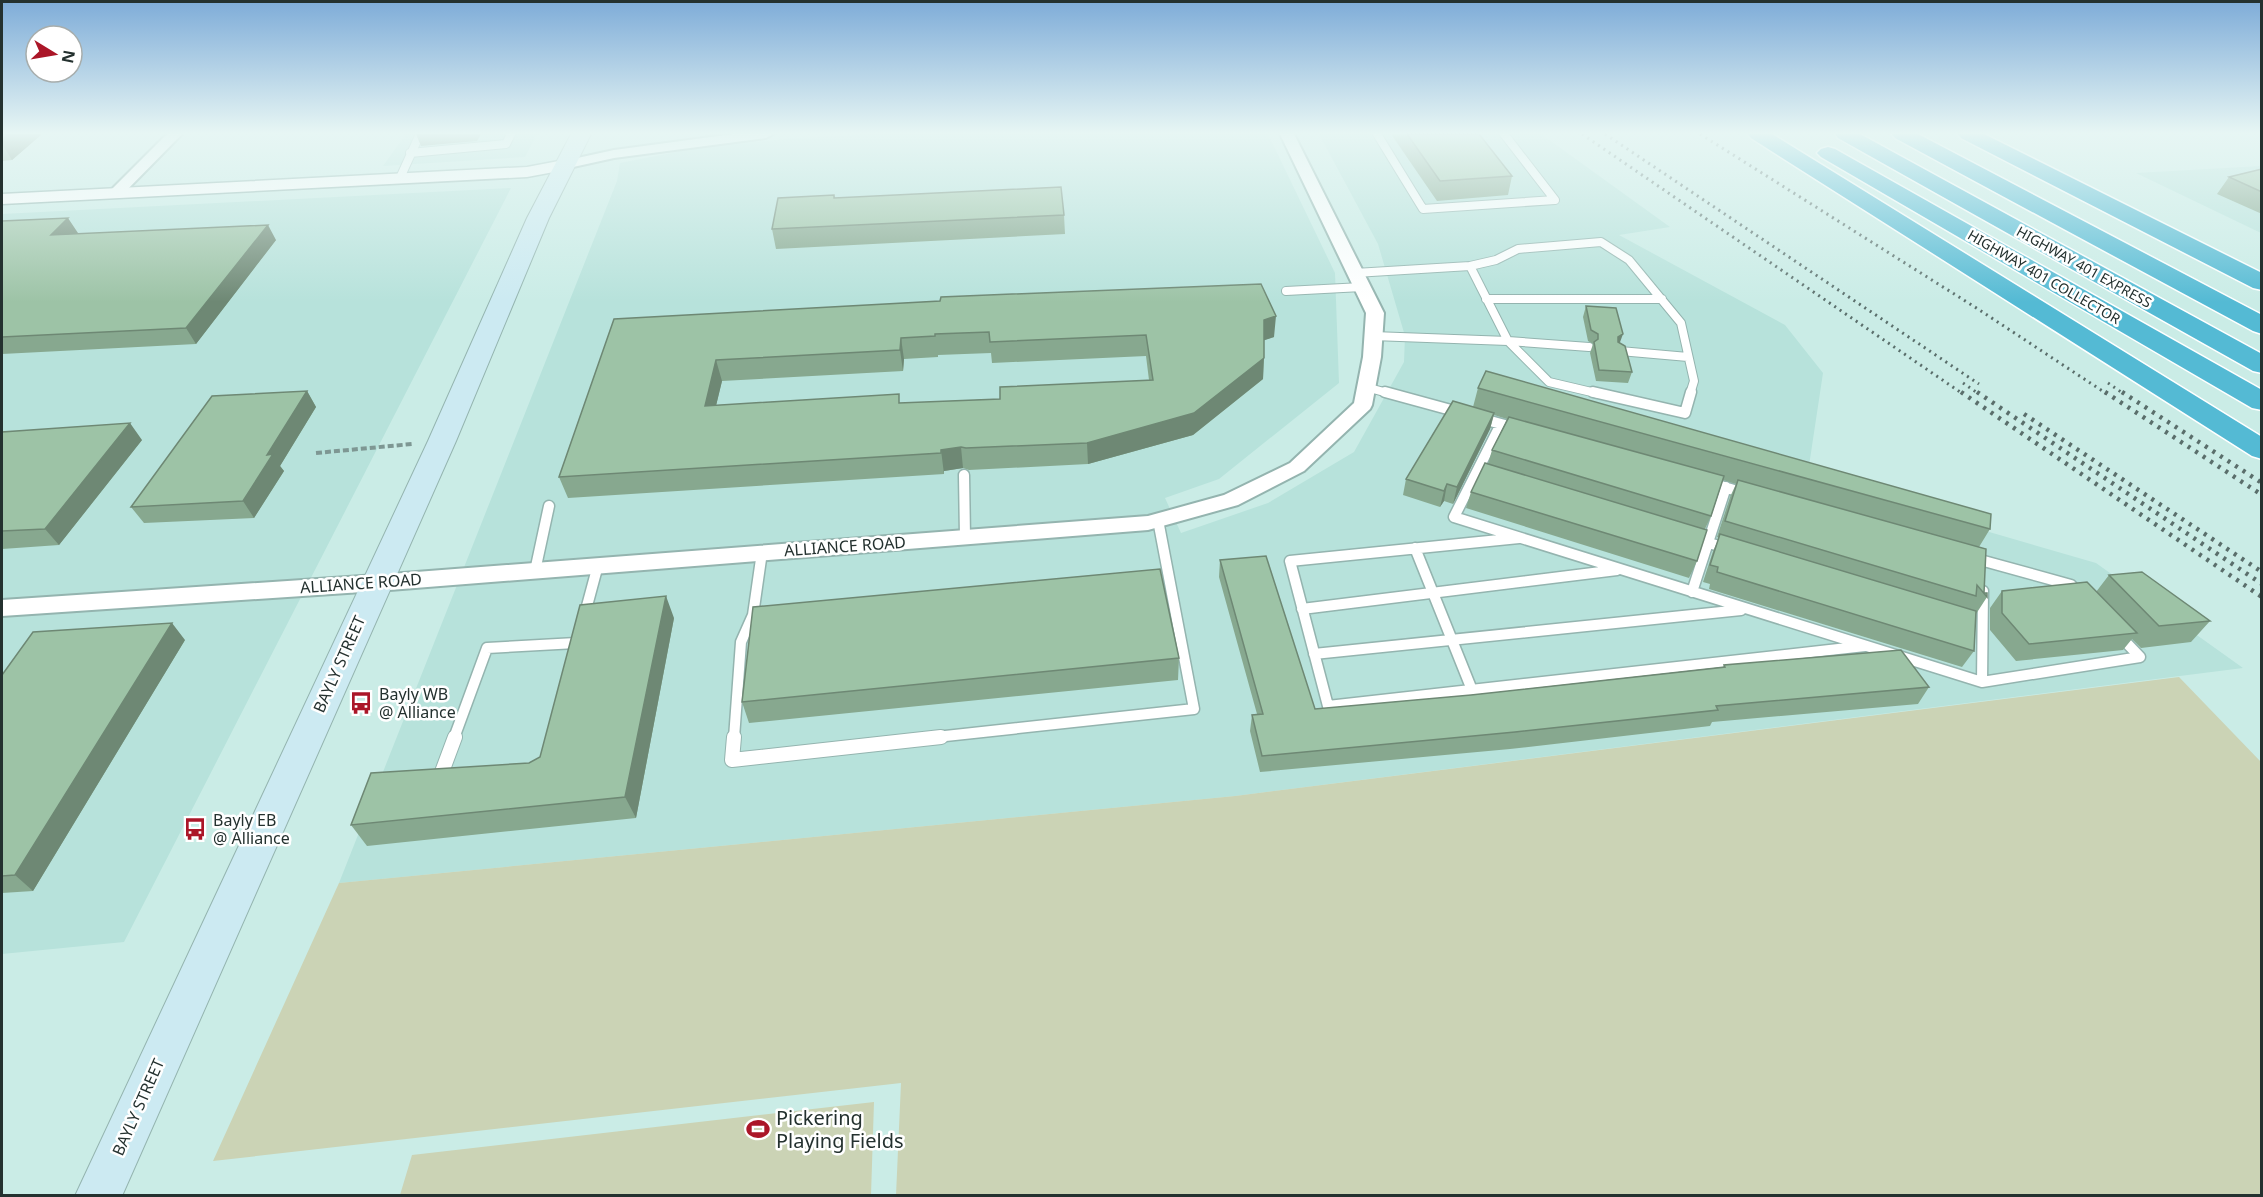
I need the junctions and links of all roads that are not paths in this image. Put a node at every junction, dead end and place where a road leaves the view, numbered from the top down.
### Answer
1 (119, 190) edge
2 (189, 190) edge
3 (552, 190) edge
4 (1314, 190) edge
5 (1411, 190) edge
6 (1547, 190) edge
7 (1847, 190) edge
8 (1893, 190) edge
9 (1946, 190) edge
10 (2007, 190) edge
11 (2078, 190) edge
12 (115, 194) junction
13 (2, 199) edge
14 (1470, 266) junction
15 (1358, 280) junction
16 (2262, 283) edge
17 (1286, 291) dead end
18 (1486, 299) junction
19 (1662, 299) junction
20 (2262, 326) edge
21 (1373, 336) junction
22 (1508, 341) junction
23 (1589, 347) dead end
24 (1620, 351) edge
25 (1688, 357) junction
26 (2262, 364) edge
27 (1366, 387) junction
28 (2262, 402) edge
29 (1501, 424) junction
30 (1530, 432) edge
31 (2262, 450) edge
32 (964, 476) edge
33 (1692, 478) edge
34 (1726, 488) junction
35 (1759, 497) edge
36 (549, 506) dead end
37 (1158, 520) junction
38 (1675, 532) edge
39 (965, 537) junction
40 (1519, 538) junction
41 (1708, 543) junction
42 (1415, 548) junction
43 (762, 552) junction
44 (1742, 553) edge
45 (1962, 554) edge
46 (598, 565) junction
47 (1621, 570) junction
48 (535, 571) junction
49 (1984, 572) junction
50 (377, 583) junction
51 (1692, 592) junction
52 (1433, 593) junction
53 (2086, 601) edge
54 (2, 608) edge
55 (1302, 609) junction
56 (1747, 609) junction
57 (1971, 623) edge
58 (2109, 625) edge
59 (1983, 626) junction
60 (1452, 640) junction
61 (1865, 646) junction
62 (1314, 654) junction
63 (1982, 682) junction
64 (1472, 690) junction
65 (450, 781) edge
66 (98, 1196) edge

1 - 12 street
2 - 12 street
3 - 50 main road, BAYLY STREET
4 - 15 street, ALLIANCE ROAD
5 - 6 lane
7 - 31 highway
8 - 28 highway, HIGHWAY 401 COLLECTOR
9 - 26 highway, HIGHWAY 401 EXPRESS
10 - 20 highway, HIGHWAY 401 EXPRESS
11 - 16 highway
12 - 13 street
14 - 15 lane
14 - 18 lane
14 - 19 lane
15 - 17 lane
15 - 21 street, ALLIANCE ROAD
18 - 19 lane
18 - 22 lane
19 - 25 lane
21 - 22 lane
21 - 27 street, ALLIANCE ROAD
22 - 23 lane
22 - 25 lane
24 - 25 lane
27 - 29 lane
27 - 37 street, ALLIANCE ROAD
29 - 30 lane
29 - 40 lane
32 - 39 lane
33 - 34 lane
34 - 35 lane
34 - 41 lane
36 - 48 lane
37 - 39 street, ALLIANCE ROAD
37 - 43 lane
38 - 41 lane
39 - 43 street, ALLIANCE ROAD
40 - 42 lane
40 - 47 lane
41 - 44 lane
41 - 51 lane
42 - 52 lane
42 - 55 lane
43 - 46 street, ALLIANCE ROAD
45 - 49 lane
46 - 48 street, ALLIANCE ROAD
46 - 65 lane
47 - 51 lane
47 - 52 lane
48 - 50 street, ALLIANCE ROAD
49 - 53 lane
49 - 59 lane
50 - 54 street, ALLIANCE ROAD
50 - 66 main road, BAYLY STREET
51 - 56 lane
52 - 55 lane
52 - 60 lane
55 - 62 lane
56 - 60 lane
56 - 61 lane
57 - 59 lane
58 - 63 lane
59 - 63 lane
60 - 62 lane
60 - 64 lane
61 - 63 lane
61 - 64 lane
62 - 64 lane

